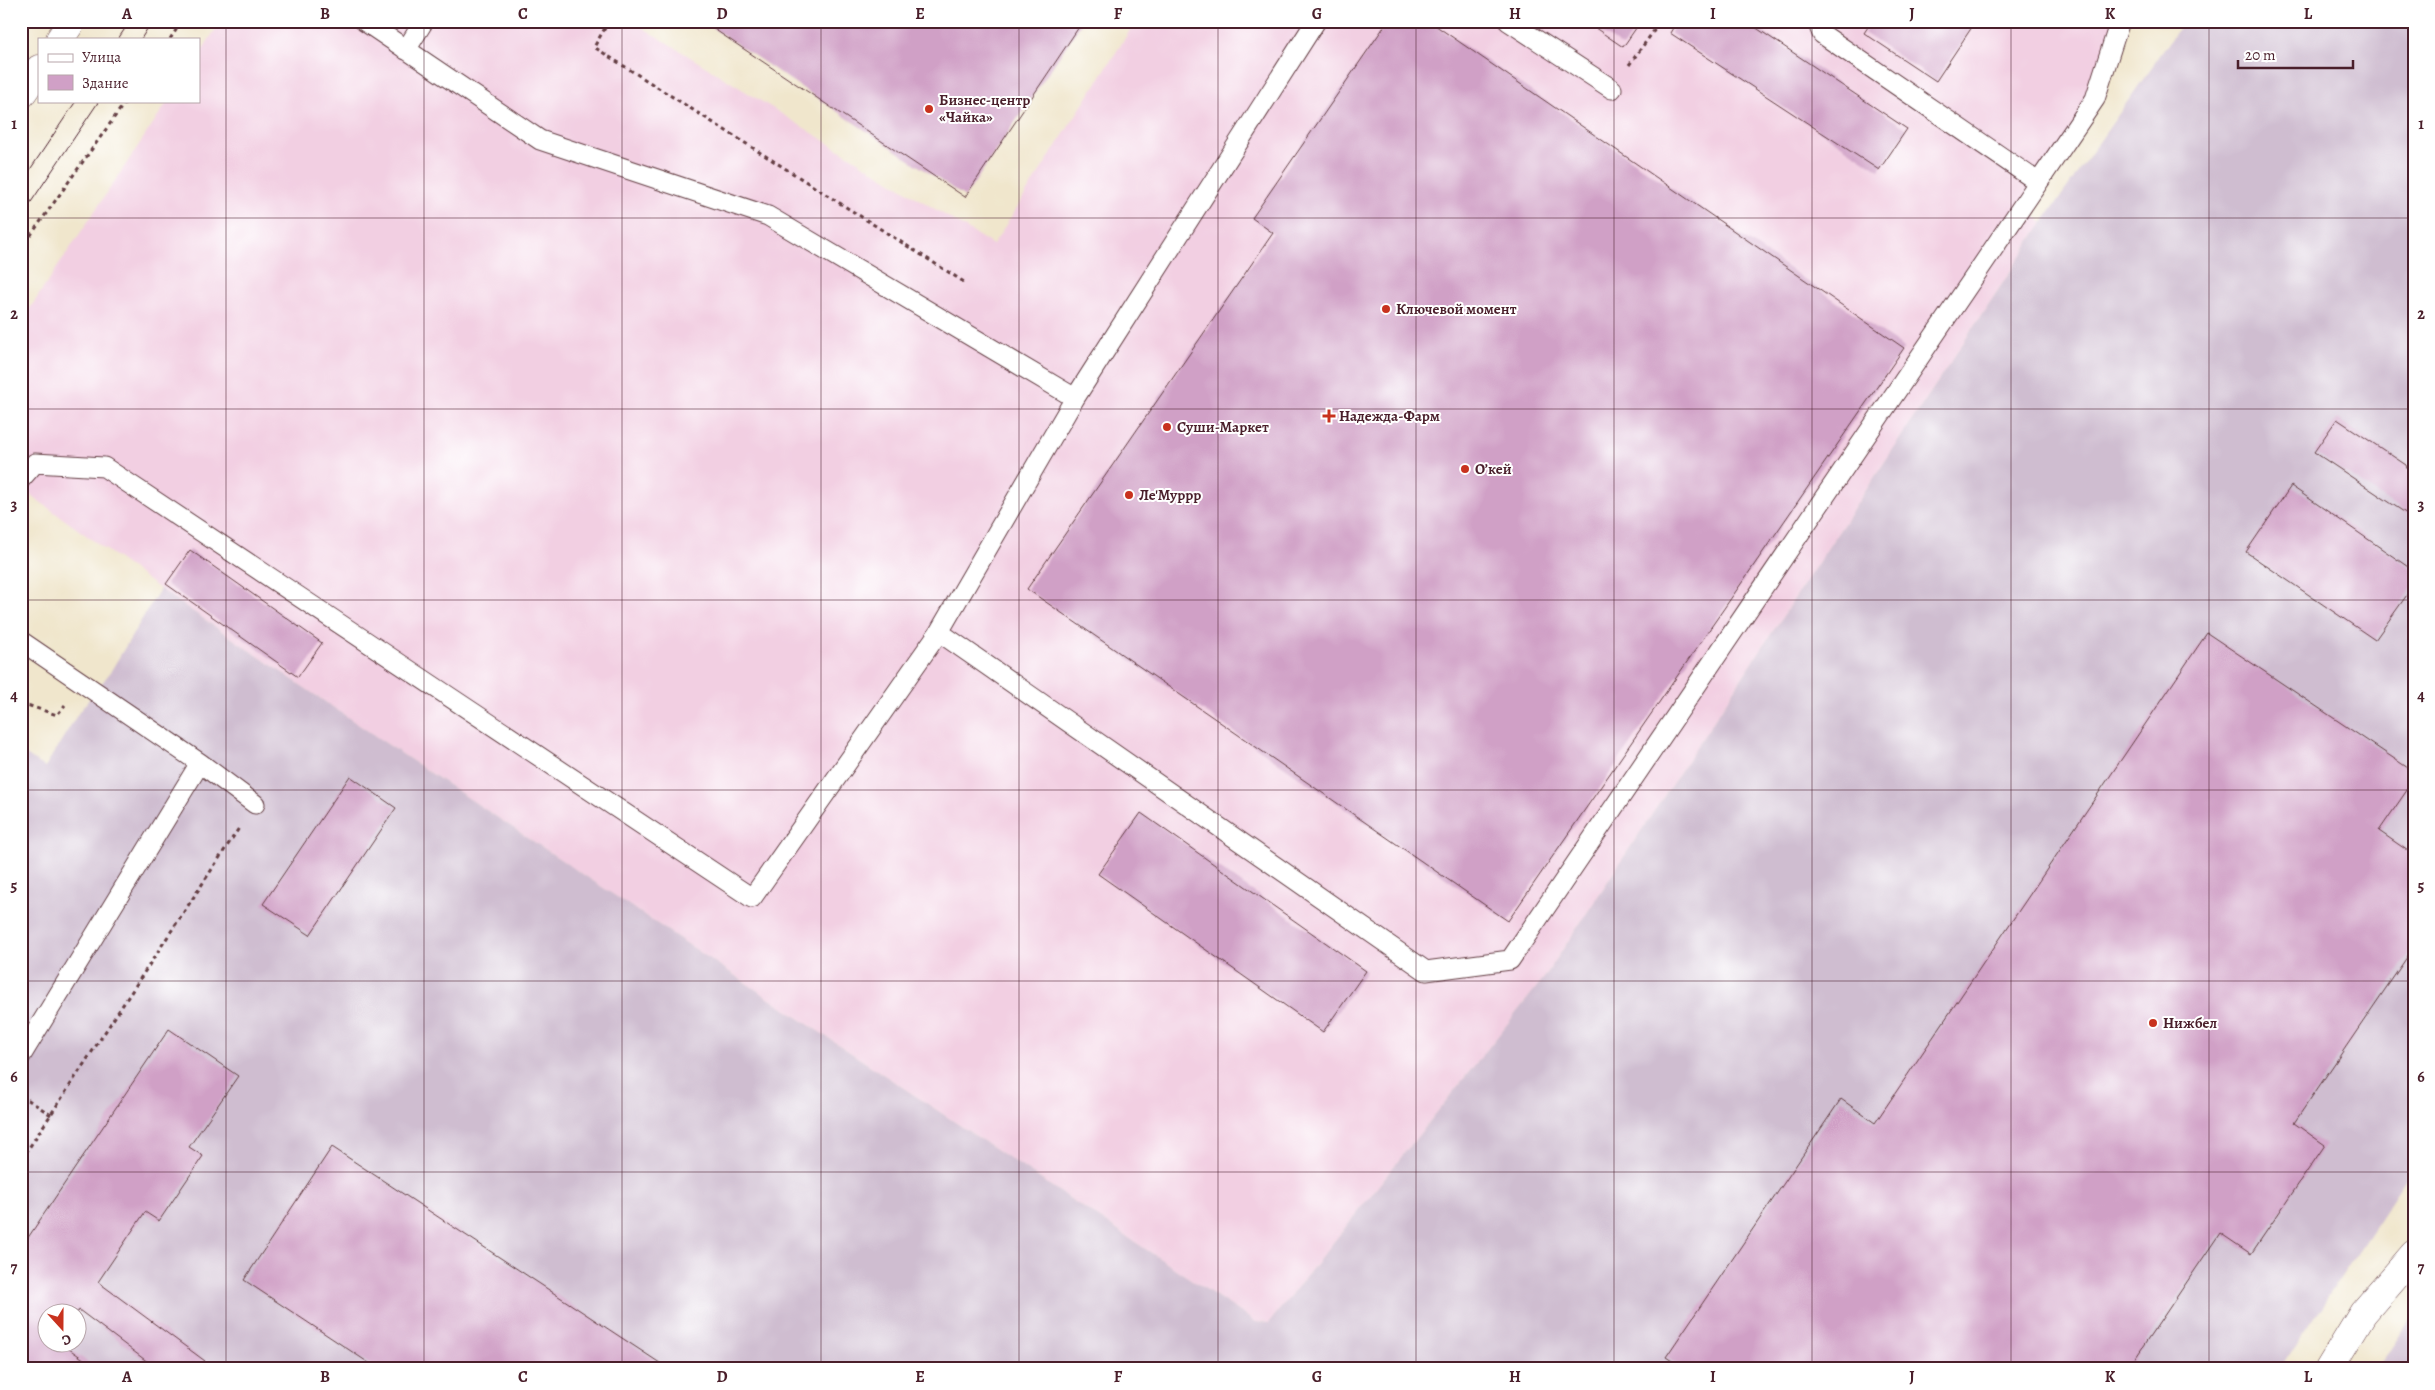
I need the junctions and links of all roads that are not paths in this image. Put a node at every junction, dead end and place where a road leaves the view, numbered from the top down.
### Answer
1 (72, 21) edge
2 (364, 21) edge
3 (424, 21) edge
4 (1316, 21) edge
5 (1508, 21) edge
6 (2120, 21) edge
7 (1823, 26) edge
8 (61, 38) edge
9 (406, 50) junction
10 (38, 71) edge
11 (1612, 89) road end
12 (21, 95) edge
13 (2038, 182) junction
14 (1075, 398) junction
15 (21, 479) edge
16 (939, 632) junction
17 (21, 641) edge
18 (200, 763) junction
19 (254, 804) road end
20 (21, 1056) edge
21 (2414, 1254) edge
22 (2329, 1369) edge

1 - 8 street
2 - 9 lane
3 - 9 lane
4 - 14 lane
5 - 11 lane
6 - 13 lane
7 - 13 lane
9 - 14 lane
10 - 12 street
13 - 16 lane
14 - 16 lane
15 - 16 lane
17 - 18 lane
18 - 19 lane
18 - 20 lane
21 - 22 street

